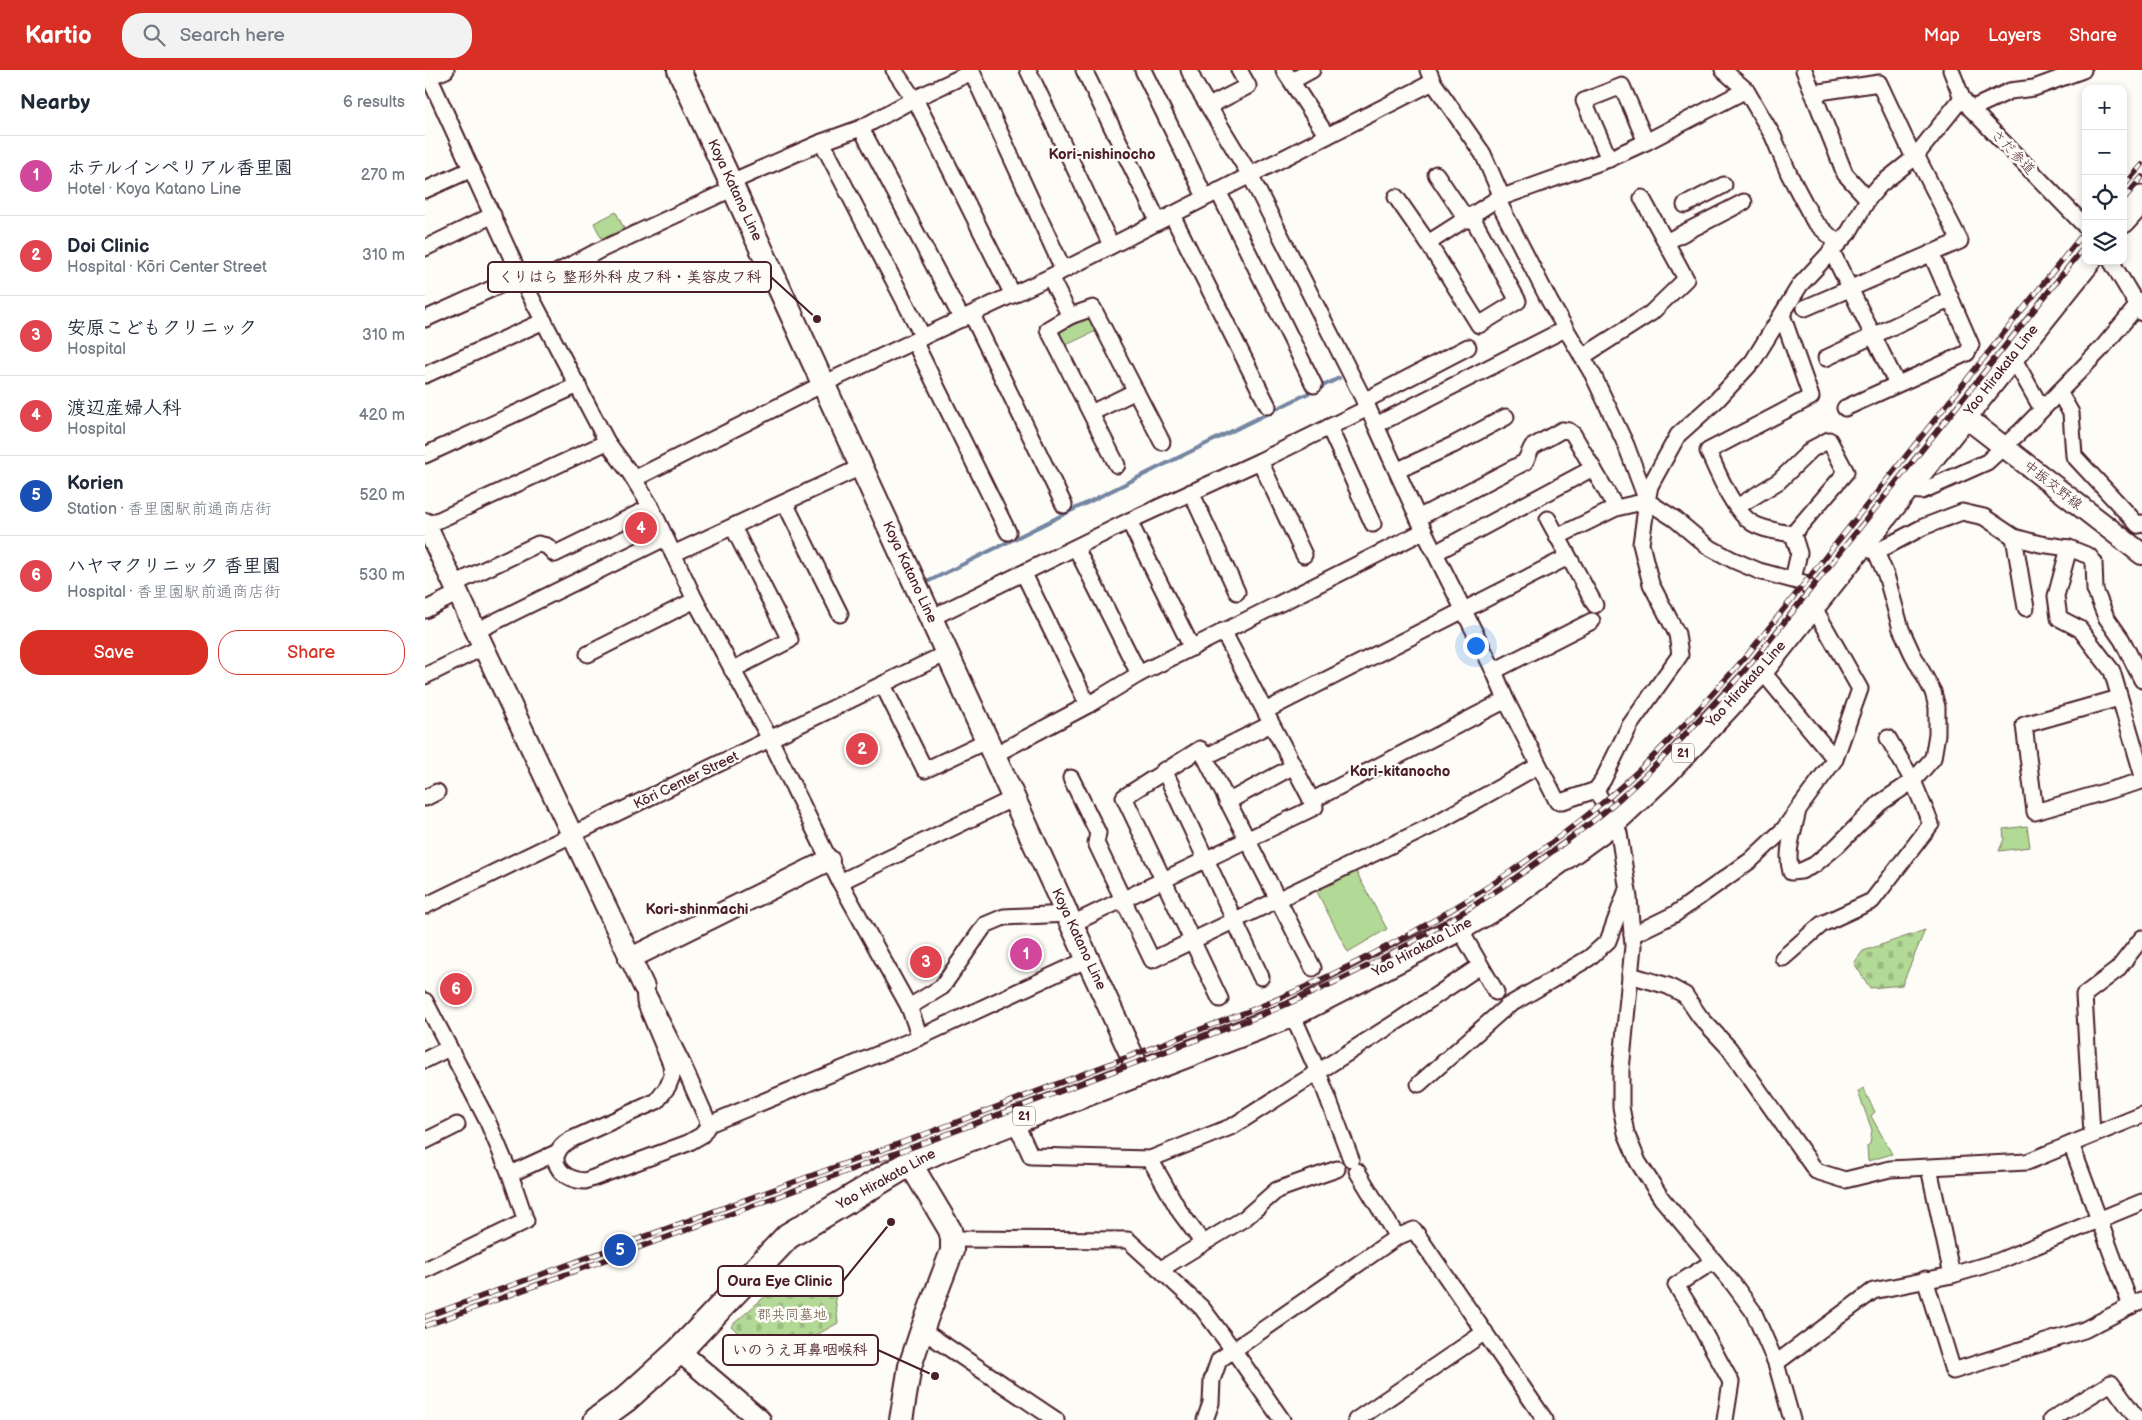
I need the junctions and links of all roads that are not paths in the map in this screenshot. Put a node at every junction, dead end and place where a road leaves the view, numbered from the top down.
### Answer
1 (446, 70) edge
2 (679, 70) edge
3 (1027, 70) edge
4 (1084, 70) edge
5 (1143, 70) edge
6 (1189, 70) edge
7 (1239, 70) edge
8 (1312, 70) edge
9 (1723, 70) edge
10 (1804, 70) edge
11 (1951, 70) edge
12 (2083, 70) edge
13 (426, 71) edge
14 (896, 71) edge
15 (971, 71) edge
16 (1288, 75) edge
17 (1430, 76) edge
18 (1746, 90) junction
19 (1813, 93) junction
20 (914, 99) junction
21 (1966, 104) junction
22 (1209, 106) junction
23 (861, 128) junction
24 (1327, 136) junction
25 (822, 142) junction
26 (1647, 142) junction
27 (1915, 157) junction
28 (1609, 159) junction
29 (472, 169) junction
30 (1436, 174) dead end
31 (1250, 175) junction
32 (1724, 184) dead end
33 (733, 185) junction
34 (425, 190) edge
35 (1710, 192) junction
36 (1211, 194) junction
37 (1396, 197) dead end
38 (1500, 198) junction
39 (1642, 198) dead end
40 (1868, 199) junction
41 (2142, 199) edge
42 (1744, 202) dead end
43 (1685, 205) dead end
44 (1722, 213) junction
45 (493, 215) junction
46 (1172, 215) junction
47 (2127, 216) edge
48 (1469, 218) junction
49 (1158, 221) junction
50 (2082, 223) edge
51 (1666, 242) junction
52 (1428, 244) junction
53 (1111, 245) junction
54 (1834, 247) junction
55 (425, 248) edge
56 (1931, 253) junction
57 (2085, 265) edge
58 (2113, 265) edge
59 (1056, 273) junction
60 (524, 282) junction
61 (1851, 288) junction
62 (1013, 295) junction
63 (1951, 299) junction
64 (1805, 308) dead end
65 (2138, 308) edge
66 (1782, 315) junction
67 (1070, 316) junction
68 (967, 317) junction
69 (425, 319) edge
70 (544, 321) junction
71 (2142, 326) edge
72 (1565, 329) junction
73 (1874, 336) junction
74 (918, 339) junction
75 (1468, 347) dead end
76 (2011, 356) junction
77 (1582, 358) junction
78 (1826, 358) dead end
79 (425, 375) edge
80 (823, 384) junction
81 (1897, 384) junction
82 (1314, 385) dead end
83 (578, 386) junction
84 (1136, 391) junction
85 (2059, 392) junction
86 (1366, 405) junction
87 (1268, 406) dead end
88 (1845, 408) dead end
89 (2042, 409) junction
90 (1091, 413) junction
91 (1964, 416) junction
92 (1505, 417) dead end
93 (1376, 425) junction
94 (1329, 427) junction
95 (607, 442) junction
96 (1162, 442) dead end
97 (2005, 447) junction
98 (425, 455) edge
99 (1260, 461) junction
100 (1117, 465) dead end
101 (861, 466) junction
102 (1593, 468) junction
103 (1398, 470) junction
104 (634, 479) junction
105 (1906, 490) junction
106 (1191, 492) junction
107 (1647, 501) junction
108 (785, 503) junction
109 (1064, 505) dead end
110 (651, 507) junction
111 (1737, 507) junction
112 (1616, 508) junction
113 (1548, 519) dead end
114 (1129, 521) junction
115 (426, 524) edge
116 (1373, 524) dead end
117 (2140, 524) edge
118 (1421, 525) junction
119 (733, 527) junction
120 (1007, 532) dead end
121 (1793, 534) junction
122 (1557, 537) junction
123 (2015, 537) junction
124 (665, 538) junction
125 (2123, 540) junction
126 (431, 547) edge
127 (1076, 548) junction
128 (2069, 548) junction
129 (1869, 549) junction
130 (1435, 553) junction
131 (673, 554) junction
132 (2142, 554) edge
133 (1304, 555) dead end
134 (1568, 557) junction
135 (1023, 574) junction
136 (456, 588) junction
137 (1808, 591) junction
138 (1237, 592) dead end
139 (695, 600) junction
140 (1595, 605) dead end
141 (2026, 608) dead end
142 (425, 610) edge
143 (1463, 610) junction
144 (841, 614) dead end
145 (931, 618) junction
146 (1592, 620) dead end
147 (1223, 631) junction
148 (480, 639) junction
149 (1192, 648) junction
150 (587, 654) dead end
151 (947, 654) junction
152 (732, 670) junction
153 (1761, 670) junction
154 (1494, 671) junction
155 (1139, 674) junction
156 (425, 676) edge
157 (2142, 680) edge
158 (883, 685) junction
159 (2119, 698) junction
160 (1506, 700) junction
161 (1088, 705) junction
162 (1268, 717) junction
163 (1887, 738) dead end
164 (770, 739) junction
165 (991, 748) junction
166 (1205, 757) junction
167 (1835, 759) junction
168 (1294, 766) junction
169 (1538, 766) junction
170 (1165, 770) junction
171 (2142, 772) edge
172 (1071, 778) dead end
173 (2142, 781) edge
174 (1913, 782) junction
175 (1595, 790) junction
176 (1014, 798) junction
177 (1311, 800) junction
178 (1227, 802) junction
179 (1798, 810) junction
180 (1614, 821) junction
181 (573, 835) junction
182 (1247, 840) junction
183 (829, 860) junction
184 (1206, 860) junction
185 (1164, 880) junction
186 (840, 882) junction
187 (1628, 887) junction
188 (1277, 899) junction
189 (1122, 900) junction
190 (425, 906) edge
191 (1070, 919) junction
192 (1235, 921) junction
193 (1459, 928) junction
194 (1632, 936) junction
195 (2142, 938) edge
196 (1193, 940) junction
197 (1783, 958) dead end
198 (629, 959) junction
199 (1088, 959) junction
200 (1480, 966) junction
201 (1313, 968) dead end
202 (1630, 974) junction
203 (1261, 977) dead end
204 (644, 987) junction
205 (1495, 992) dead end
206 (1220, 999) dead end
207 (425, 1001) edge
208 (909, 1007) junction
209 (1292, 1014) junction
210 (920, 1037) junction
211 (449, 1048) junction
212 (425, 1060) edge
213 (1317, 1072) junction
214 (1140, 1073) junction
215 (1419, 1084) dead end
216 (2142, 1115) edge
217 (1014, 1120) junction
218 (709, 1124) junction
219 (457, 1125) dead end
220 (2092, 1134) junction
221 (425, 1141) edge
222 (2071, 1144) junction
223 (557, 1152) junction
224 (1150, 1159) junction
225 (910, 1163) junction
226 (1929, 1168) junction
227 (1337, 1169) dead end
228 (510, 1174) junction
229 (2142, 1202) edge
230 (2099, 1220) junction
231 (1397, 1237) junction
232 (952, 1239) junction
233 (1203, 1243) junction
234 (1714, 1261) junction
235 (1161, 1269) junction
236 (425, 1270) edge
237 (1952, 1275) junction
238 (1925, 1279) junction
239 (2136, 1303) edge
240 (921, 1330) junction
241 (1485, 1332) junction
242 (679, 1351) junction
243 (1235, 1351) junction
244 (1776, 1363) junction
245 (2066, 1416) edge
246 (1540, 1418) edge
247 (597, 1420) edge
248 (760, 1420) edge
249 (901, 1420) edge
250 (1056, 1420) edge
251 (1205, 1420) edge
252 (1282, 1420) edge
253 (1356, 1420) edge
254 (1725, 1420) edge
255 (1792, 1420) edge
256 (2051, 1420) edge
257 (2138, 1420) edge

1 - 13 street
2 - 33 main road, Koya Katano Line
3 - 53 street
4 - 49 street
5 - 36 street
6 - 22 street
7 - 22 street
8 - 16 street
9 - 18 street
10 - 19 street
11 - 21 street, さだ参道
12 - 21 street
13 - 29 street
14 - 20 street
15 - 20 street
15 - 59 street
16 - 24 street
17 - 24 street
17 - 38 street
18 - 26 street
18 - 54 street
19 - 27 street
19 - 40 street
20 - 23 street
20 - 62 street
21 - 27 street
21 - 50 street, さだ参道
22 - 31 street
23 - 25 street
23 - 68 street
24 - 31 street
25 - 33 street
25 - 74 street
26 - 28 street
26 - 28 street
27 - 40 street
27 - 56 street
28 - 38 street
29 - 34 street
29 - 45 street
30 - 48 street
31 - 36 street
31 - 86 street
32 - 35 street
33 - 60 street
33 - 80 main road, Koya Katano Line
35 - 43 street
35 - 44 street
36 - 46 street
36 - 82 street
37 - 52 street
38 - 48 street
38 - 72 street
39 - 51 street
40 - 54 street
41 - 47 main road
42 - 44 street
44 - 51 street
45 - 55 street
45 - 60 street
46 - 49 street
46 - 87 street
48 - 52 street
48 - 52 street
49 - 53 street
51 - 77 street
53 - 59 street
54 - 61 street
54 - 66 street
56 - 61 street
56 - 63 street
57 - 76 main road, Yao Hirakata Line / 21
58 - 65 street
59 - 62 street
59 - 67 street
60 - 69 street
60 - 70 street
61 - 64 street
61 - 73 street
62 - 68 street
63 - 73 street
63 - 81 street
65 - 71 street
65 - 85 street
66 - 107 street
66 - 111 street
67 - 84 street
67 - 90 street
68 - 74 street
68 - 109 street
70 - 79 street
70 - 83 street
72 - 77 street
72 - 93 street
73 - 78 street
73 - 81 street
74 - 80 street
74 - 120 street
75 - 86 street
76 - 89 street
76 - 91 main road, Yao Hirakata Line / 21
77 - 107 street
80 - 101 main road, Koya Katano Line
80 - 104 street
81 - 88 street
83 - 95 street
83 - 98 street
84 - 90 street
84 - 96 street
85 - 89 street
85 - 117 street
86 - 93 street
86 - 94 street
89 - 97 street
90 - 100 street
91 - 97 street, 中振交野線
91 - 105 main road, Yao Hirakata Line / 21
92 - 103 street
93 - 103 street
94 - 99 street
94 - 116 street
95 - 104 street
95 - 115 street
97 - 105 street
97 - 125 street, 中振交野線
99 - 106 street
99 - 133 street
101 - 108 street
101 - 145 main road, Koya Katano Line
102 - 112 street
102 - 118 street
102 - 130 street
103 - 118 street
104 - 110 street
105 - 129 main road, Yao Hirakata Line / 21
106 - 114 street
106 - 138 street
107 - 112 street
107 - 137 street
107 - 175 street
108 - 119 street
108 - 144 street
110 - 124 street
110 - 136 street
111 - 121 street
111 - 121 street
112 - 122 street
113 - 122 street
114 - 127 street
114 - 149 street
115 - 126 street
117 - 125 street
118 - 130 street
118 - 147 street
119 - 131 street
119 - 152 street
121 - 137 street
122 - 134 street
123 - 128 street
123 - 129 street
123 - 141 street
124 - 131 street
124 - 148 street
125 - 132 street, 中振交野線
126 - 136 street
127 - 135 street
127 - 155 street
128 - 157 street
128 - 159 street
129 - 137 main road, Yao Hirakata Line / 21
129 - 174 street
130 - 143 street
131 - 139 street
134 - 140 street
134 - 143 street
135 - 145 street
135 - 161 street
136 - 142 street
136 - 148 street
137 - 153 main road, Yao Hirakata Line / 21
137 - 167 street
139 - 150 street
139 - 152 street
143 - 154 street
143 - 162 street
145 - 151 main road, Koya Katano Line
146 - 154 street
147 - 149 street
147 - 162 street
148 - 156 street
148 - 181 street
149 - 155 street
151 - 158 street, Kōri Center Street
151 - 165 main road, Koya Katano Line
152 - 164 street
153 - 167 street
153 - 180 main road, Yao Hirakata Line / 21
154 - 160 street
155 - 161 street
158 - 164 street, Kōri Center Street
158 - 165 street
159 - 171 street
159 - 173 street
160 - 169 street
160 - 177 street
161 - 165 street
162 - 166 street
162 - 168 street
163 - 174 street
164 - 181 street, Kōri Center Street
164 - 183 street
165 - 176 main road, Koya Katano Line
166 - 170 street
166 - 178 street
167 - 179 street
168 - 177 street
168 - 178 street
169 - 175 street
169 - 188 street
170 - 184 street
170 - 185 street
172 - 189 street
174 - 179 street
174 - 197 street
175 - 180 street
176 - 186 street
176 - 191 main road, Koya Katano Line
177 - 182 street
178 - 182 street
179 - 194 street
180 - 187 street
180 - 193 main road, Yao Hirakata Line / 21
181 - 190 street, Kōri Center Street
181 - 198 street
182 - 184 street
182 - 188 street
183 - 186 street
183 - 198 street
184 - 185 street
184 - 192 street
185 - 189 street
185 - 196 street
186 - 208 street
187 - 194 street
187 - 215 street
188 - 192 street
188 - 201 street
189 - 191 street
189 - 196 street
191 - 199 main road, Koya Katano Line
191 - 208 street
192 - 196 street
192 - 203 street
193 - 200 street
193 - 209 main road, Yao Hirakata Line / 21
194 - 202 street
195 - 220 street
196 - 206 street
198 - 204 street
199 - 210 street
199 - 214 main road, Koya Katano Line
200 - 205 street
200 - 213 street
202 - 226 street
202 - 234 street
204 - 218 street
204 - 223 street
207 - 211 street
208 - 210 street
209 - 213 street
209 - 214 main road, Yao Hirakata Line / 21
210 - 218 street
211 - 212 street
211 - 228 street
213 - 224 street
213 - 231 street
214 - 217 main road, Yao Hirakata Line / 21
216 - 220 street
217 - 224 street
217 - 225 main road, Yao Hirakata Line / 21
218 - 223 street
219 - 221 street
220 - 222 street
222 - 226 street
222 - 230 street
223 - 228 street
224 - 233 street
225 - 232 main road
225 - 242 main road, Yao Hirakata Line / 21
226 - 237 street
227 - 233 street
228 - 236 street
229 - 230 street
230 - 237 street
230 - 239 street
231 - 241 street
231 - 243 street
232 - 235 street
232 - 240 main road
233 - 235 street
234 - 244 street
234 - 254 street
235 - 243 street
237 - 238 street
238 - 239 street
238 - 244 street
240 - 249 main road
240 - 250 street
241 - 246 street
241 - 253 street
242 - 247 main road, Yao Hirakata Line / 21
242 - 248 street
243 - 251 street
243 - 252 street
244 - 255 street
245 - 256 street
245 - 257 street

